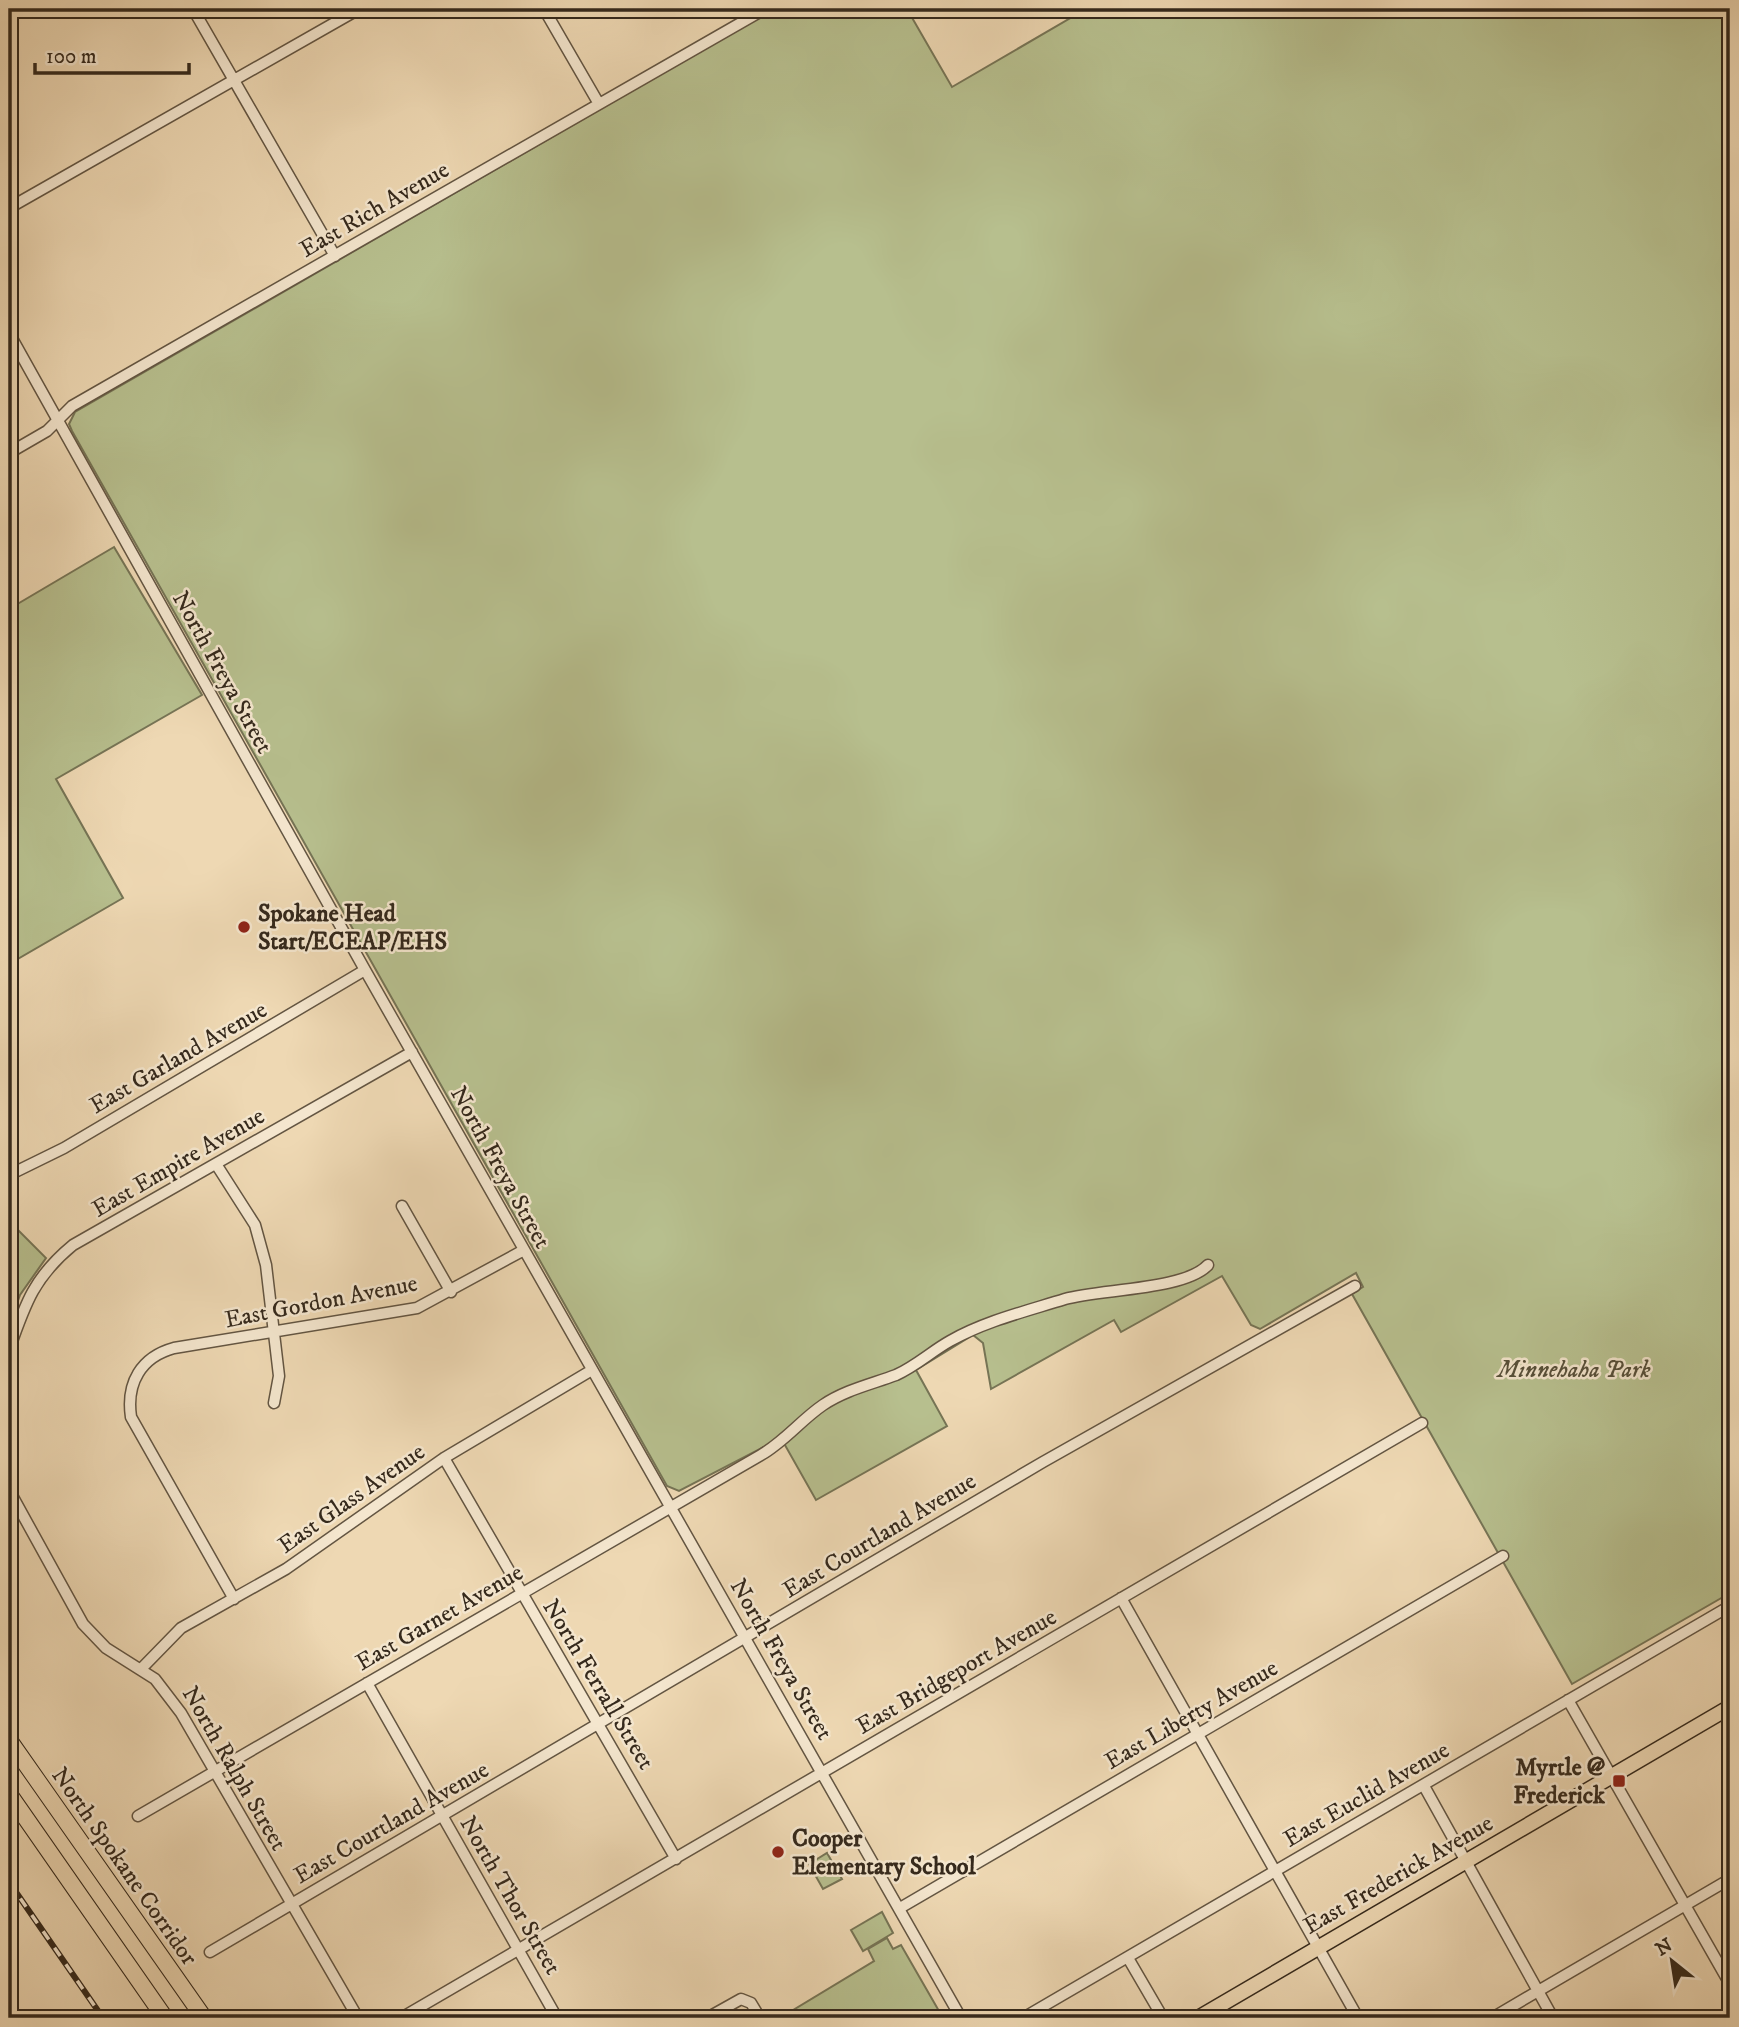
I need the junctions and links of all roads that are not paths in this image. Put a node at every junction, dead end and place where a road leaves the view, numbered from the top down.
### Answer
1 (193, 9) edge
2 (359, 9) edge
3 (544, 9) edge
4 (765, 9) edge
5 (233, 80) junction
6 (599, 104) junction
7 (9, 208) edge
8 (335, 256) junction
9 (9, 333) edge
10 (57, 420) junction
11 (9, 453) edge
12 (365, 970) junction
13 (412, 1052) junction
14 (216, 1164) junction
15 (9, 1175) edge
16 (402, 1206) dead end
17 (524, 1250) junction
18 (1208, 1265) dead end
19 (1355, 1286) dead end
20 (451, 1292) junction
21 (272, 1334) junction
22 (9, 1350) edge
23 (592, 1370) junction
24 (274, 1403) dead end
25 (1422, 1423) dead end
26 (444, 1458) junction
27 (9, 1490) edge
28 (671, 1508) junction
29 (1503, 1556) dead end
30 (520, 1593) junction
31 (1122, 1598) junction
32 (234, 1599) junction
33 (1730, 1606) edge
34 (746, 1639) junction
35 (142, 1668) junction
36 (367, 1683) junction
37 (1568, 1700) junction
38 (1730, 1707) edge
39 (600, 1725) junction
40 (1199, 1734) junction
41 (9, 1740) edge
42 (213, 1772) junction
43 (823, 1773) junction
44 (1612, 1776) junction
45 (1424, 1786) junction
46 (9, 1794) edge
47 (138, 1815) dead end
48 (443, 1817) junction
49 (676, 1859) junction
50 (1465, 1862) junction
51 (1276, 1871) junction
52 (1730, 1879) edge
53 (290, 1904) junction
54 (1685, 1905) junction
55 (900, 1908) junction
56 (1318, 1947) junction
57 (519, 1950) junction
58 (210, 1952) dead end
59 (1128, 1958) junction
60 (1730, 1984) edge
61 (1538, 1991) junction
62 (165, 2018) edge
63 (204, 2018) edge
64 (358, 2018) edge
65 (401, 2018) edge
66 (557, 2018) edge
67 (707, 2018) edge
68 (760, 2018) edge
69 (961, 2018) edge
70 (1023, 2018) edge
71 (1163, 2018) edge
72 (1199, 2018) edge
73 (1358, 2018) edge
74 (1492, 2018) edge
75 (1553, 2018) edge

1 - 5 street
2 - 5 street
3 - 6 street
4 - 6 street, East Rich Avenue
5 - 7 street
5 - 8 street
6 - 8 street, East Rich Avenue
8 - 10 street, East Rich Avenue
9 - 10 street, North Freya Street
10 - 11 street, East Rich Avenue
10 - 12 street, North Freya Street
12 - 13 street, North Freya Street
12 - 15 street, East Garland Avenue
13 - 14 street, East Empire Avenue
13 - 17 street, North Freya Street
14 - 21 street
14 - 22 street, East Empire Avenue
16 - 20 street
17 - 20 street, East Gordon Avenue
17 - 23 street, North Freya Street
18 - 28 street, East Garnet Avenue
19 - 34 street, East Courtland Avenue
20 - 21 street, East Gordon Avenue
21 - 24 street
21 - 32 street, East Gordon Avenue
23 - 26 street, East Glass Avenue
23 - 28 street, North Freya Street
25 - 31 street, East Bridgeport Avenue
26 - 30 street, North Ferrall Street
26 - 32 street, East Glass Avenue
27 - 35 street, North Ralph Street
28 - 30 street, East Garnet Avenue
28 - 34 street, North Freya Street
29 - 40 street, East Liberty Avenue
30 - 36 street, East Garnet Avenue
30 - 39 street, North Ferrall Street
31 - 40 street
31 - 43 street, East Bridgeport Avenue
32 - 35 street, East Glass Avenue
33 - 37 street, East Euclid Avenue
34 - 39 street, East Courtland Avenue
34 - 43 street, North Freya Street
35 - 42 street, North Ralph Street
36 - 42 street, East Garnet Avenue
36 - 48 street, North Thor Street
37 - 44 street
37 - 45 street, East Euclid Avenue
38 - 44 main road, East Frederick Avenue
39 - 48 street, East Courtland Avenue
39 - 49 street, North Ferrall Street
40 - 51 street
40 - 55 street, East Liberty Avenue
41 - 63 highway, North Spokane Corridor
42 - 47 street, East Garnet Avenue
42 - 53 street, North Ralph Street
43 - 49 street, East Bridgeport Avenue
43 - 55 street, North Freya Street
44 - 50 main road, East Frederick Avenue
44 - 54 street
45 - 50 street
45 - 51 street, East Euclid Avenue
46 - 62 highway
48 - 53 street, East Courtland Avenue
48 - 57 street, North Thor Street
49 - 57 street, East Bridgeport Avenue
50 - 56 main road, East Frederick Avenue
50 - 61 street
51 - 56 street
51 - 59 street, East Euclid Avenue
52 - 54 street
53 - 58 street, East Courtland Avenue
53 - 64 street, North Ralph Street
54 - 60 street
54 - 61 street
55 - 69 street, North Freya Street
56 - 72 main road, East Frederick Avenue
56 - 73 street
57 - 65 street, East Bridgeport Avenue
57 - 66 street, North Thor Street
59 - 70 street, East Euclid Avenue
59 - 71 street
61 - 74 street
61 - 75 street
67 - 68 street

